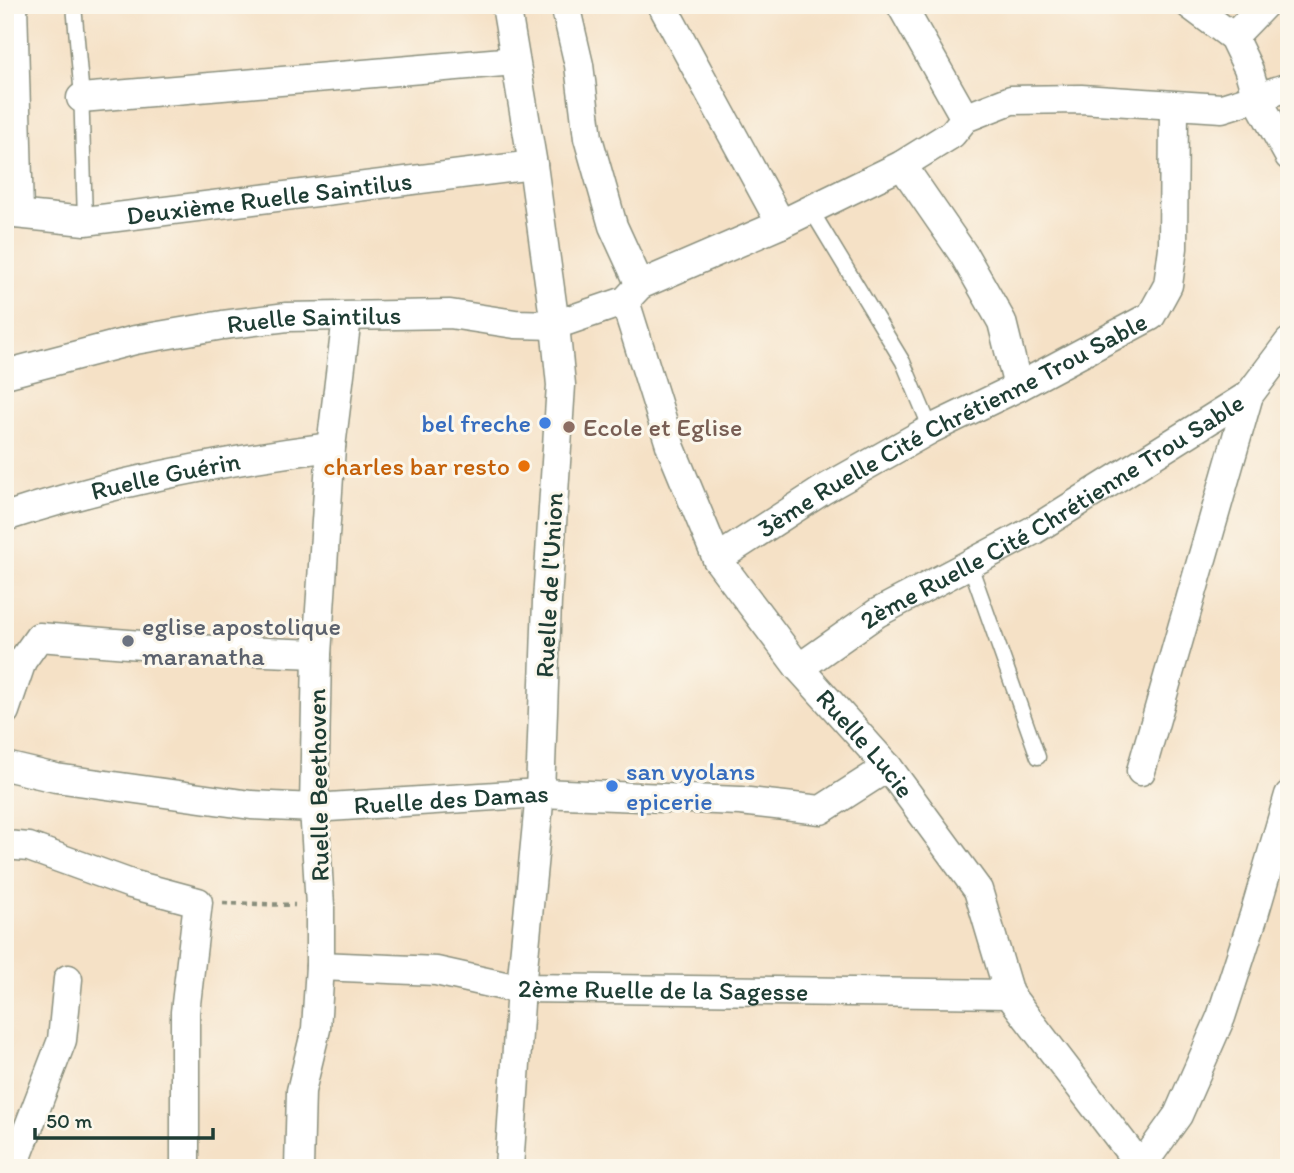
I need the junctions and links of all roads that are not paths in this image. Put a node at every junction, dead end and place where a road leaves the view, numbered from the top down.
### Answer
1 (13, 5) edge
2 (74, 5) edge
3 (506, 5) edge
4 (565, 5) edge
5 (662, 5) edge
6 (901, 5) edge
7 (1191, 5) edge
8 (1264, 5) edge
9 (1233, 37) junction
10 (515, 61) junction
11 (1289, 88) edge
12 (81, 97) junction
13 (1257, 98) junction
14 (1174, 107) junction
15 (965, 118) junction
16 (1289, 156) edge
17 (533, 165) junction
18 (902, 165) junction
19 (811, 210) junction
20 (12, 214) edge
21 (85, 221) junction
22 (780, 224) junction
23 (632, 293) junction
24 (346, 317) junction
25 (555, 325) junction
26 (1289, 342) edge
27 (5, 374) edge
28 (1018, 387) junction
29 (1250, 395) junction
30 (931, 429) junction
31 (331, 447) junction
32 (5, 517) edge
33 (717, 559) junction
34 (970, 565) junction
35 (317, 654) junction
36 (799, 668) junction
37 (5, 711) edge
38 (1038, 757) dead end
39 (5, 766) edge
40 (888, 767) junction
41 (1142, 771) dead end
42 (540, 793) junction
43 (1289, 795) edge
44 (314, 807) junction
45 (1282, 841) edge
46 (5, 845) edge
47 (320, 966) junction
48 (68, 979) dead end
49 (521, 988) junction
50 (1009, 994) junction
51 (1141, 1167) edge
52 (13, 1168) edge
53 (185, 1168) edge
54 (299, 1168) edge
55 (509, 1168) edge

1 - 20 street
2 - 12 lane
3 - 10 street, Ruelle de l'Union
4 - 23 street, Ruelle Lucie
5 - 22 street
6 - 15 street
7 - 9 street
8 - 9 street
9 - 13 street
10 - 12 street
10 - 17 street, Ruelle de l'Union
11 - 13 street
12 - 21 lane
13 - 14 street
13 - 16 street
14 - 15 street
14 - 28 street, 3ème Ruelle Cité Chrétienne Trou Sable
15 - 18 street, Ruelle Saintilus
17 - 21 street, Deuxième Ruelle Saintilus
17 - 25 street, Ruelle de l'Union
18 - 19 street, Ruelle Saintilus
18 - 28 street
19 - 22 street, Ruelle Saintilus
19 - 30 lane
20 - 21 street, Deuxième Ruelle Saintilus
22 - 23 street, Ruelle Saintilus
23 - 25 street, Ruelle Saintilus
23 - 33 street, Ruelle Lucie
24 - 25 street, Ruelle Saintilus
24 - 27 street, Ruelle Saintilus
24 - 31 street, Ruelle Beethoven
25 - 42 street, Ruelle de l'Union
26 - 29 street, 2ème Ruelle Cité Chrétienne Trou Sable
28 - 30 street, 3ème Ruelle Cité Chrétienne Trou Sable
29 - 34 street, 2ème Ruelle Cité Chrétienne Trou Sable
29 - 41 street
30 - 33 street, 3ème Ruelle Cité Chrétienne Trou Sable
31 - 32 street, Ruelle Guérin
31 - 35 street, Ruelle Beethoven
33 - 36 street, Ruelle Lucie
34 - 36 street, 2ème Ruelle Cité Chrétienne Trou Sable
34 - 38 lane
35 - 37 street
35 - 44 street, Ruelle Beethoven
36 - 40 street, Ruelle Lucie
39 - 44 street, Ruelle des Damas
40 - 42 street, Ruelle des Damas
40 - 50 street, Ruelle Lucie
42 - 44 street, Ruelle des Damas
42 - 49 street, Ruelle de l'Union
43 - 45 street
44 - 47 street, Ruelle Beethoven
45 - 51 street
46 - 53 street
47 - 49 street, 2ème Ruelle de la Sagesse
47 - 54 street, Ruelle Beethoven
48 - 52 street
49 - 50 street, 2ème Ruelle de la Sagesse
49 - 55 street, Ruelle de l'Union
50 - 51 street, Ruelle Lucie

